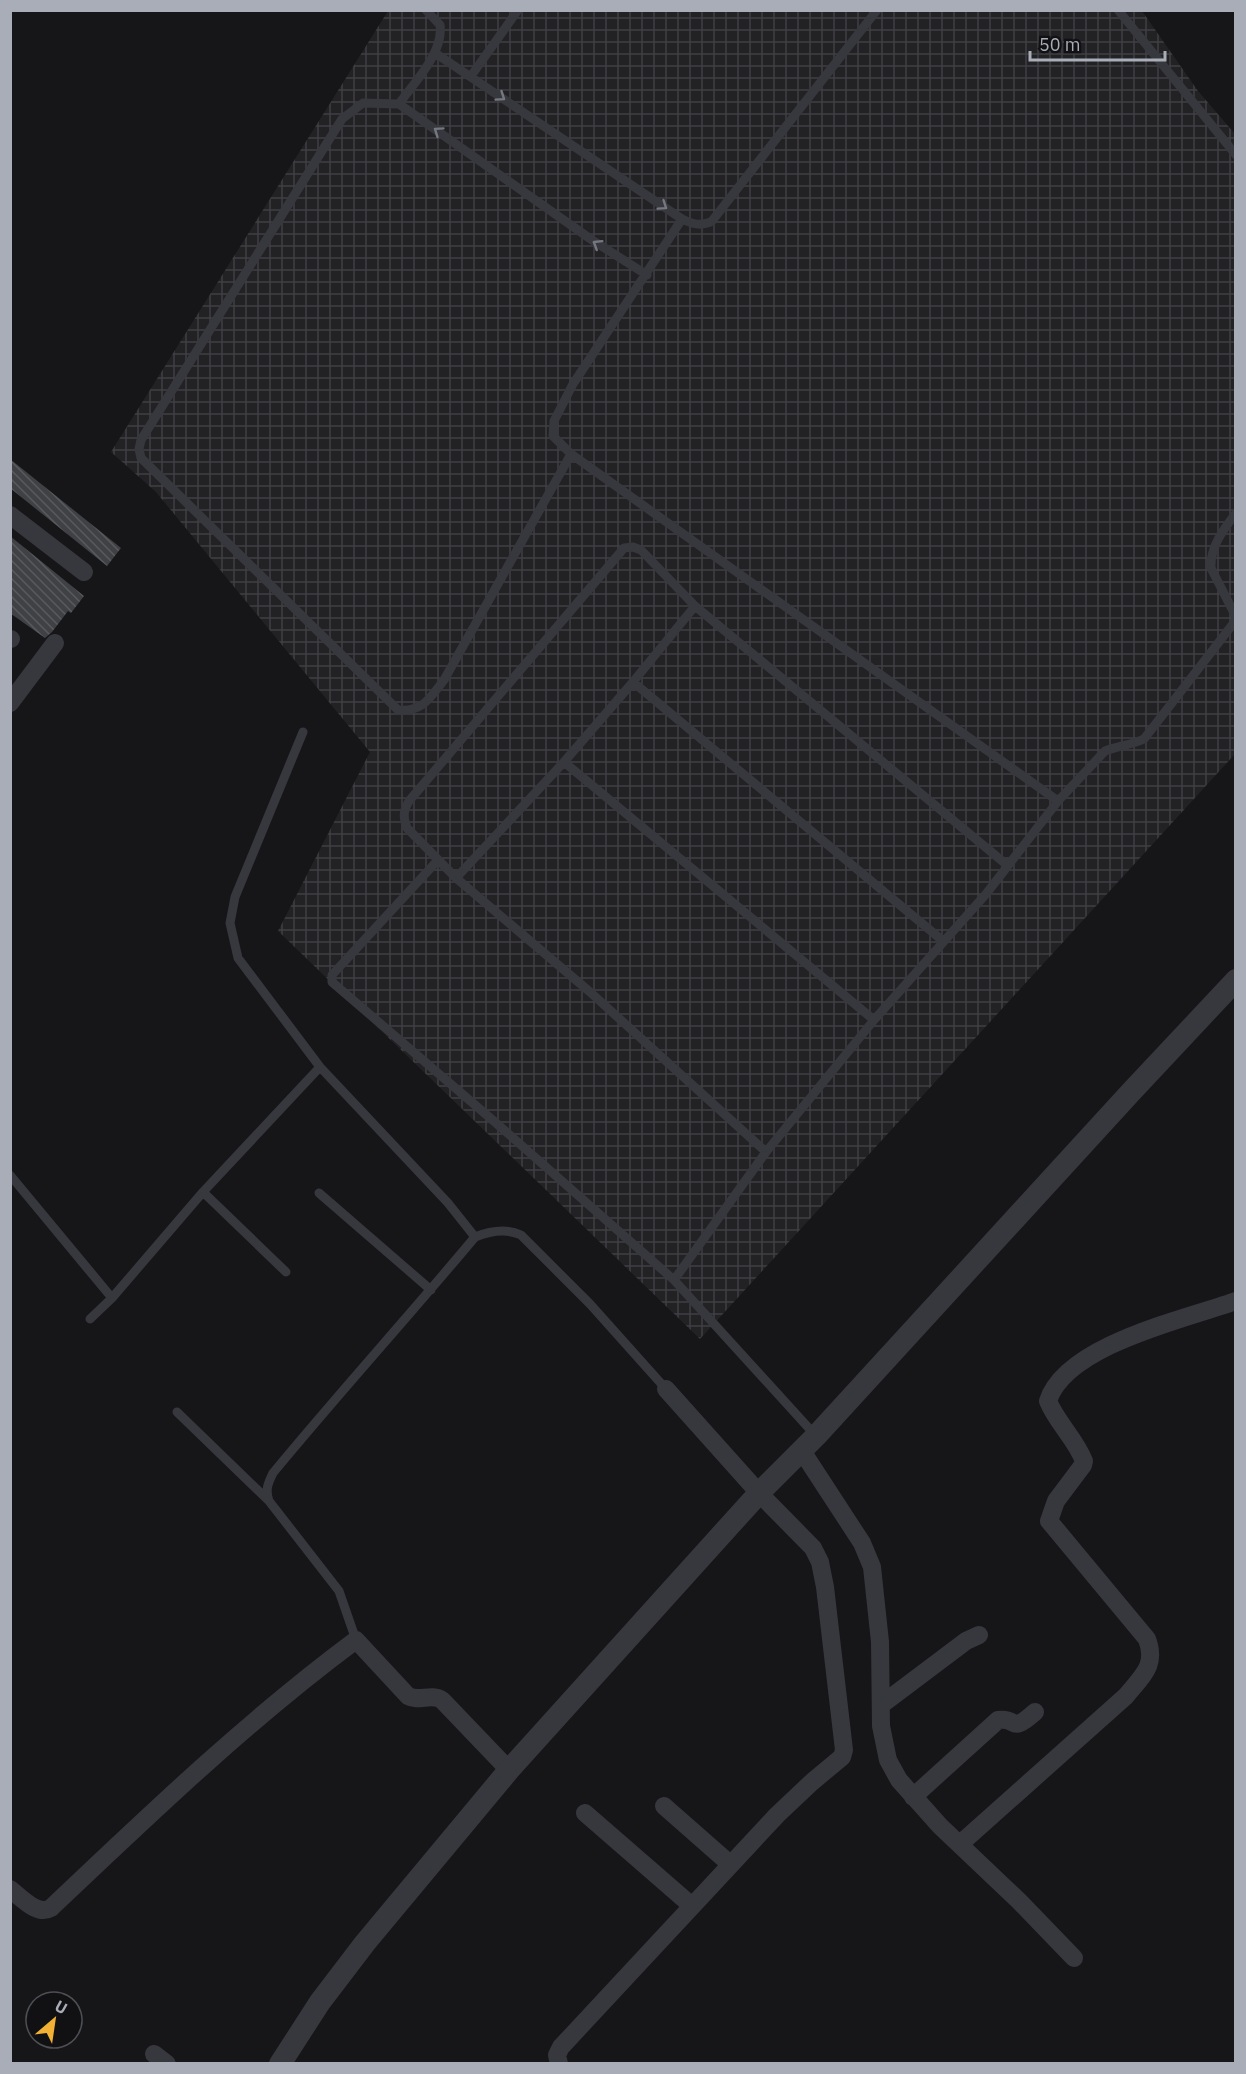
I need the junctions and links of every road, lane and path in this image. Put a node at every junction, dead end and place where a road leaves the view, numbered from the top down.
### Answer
1 (426, 10) edge
2 (518, 10) edge
3 (877, 10) edge
4 (1118, 10) edge
5 (435, 53) junction
6 (471, 76) junction
7 (399, 104) junction
8 (1236, 156) edge
9 (682, 219) junction
10 (646, 275) junction
11 (571, 454) junction
12 (1236, 513) edge
13 (10, 515) edge
14 (84, 572) dead end
15 (695, 606) junction
16 (1236, 619) edge
17 (55, 643) dead end
18 (633, 682) junction
19 (10, 703) edge
20 (303, 732) dead end
21 (564, 762) junction
22 (1058, 801) junction
23 (438, 860) junction
24 (1007, 865) junction
25 (456, 878) junction
26 (943, 941) junction
27 (1236, 980) edge
28 (874, 1020) junction
29 (320, 1067) junction
30 (766, 1152) junction
31 (10, 1175) edge
32 (203, 1192) junction
33 (319, 1193) dead end
34 (475, 1236) junction
35 (286, 1272) dead end
36 (674, 1280) junction
37 (431, 1290) junction
38 (112, 1298) junction
39 (1236, 1300) edge
40 (90, 1319) dead end
41 (666, 1389) joint
42 (177, 1412) dead end
43 (803, 1450) junction
44 (766, 1487) junction
45 (269, 1501) junction
46 (979, 1635) dead end
47 (356, 1641) junction
48 (881, 1705) junction
49 (1035, 1712) dead end
50 (509, 1770) junction
51 (913, 1797) junction
52 (664, 1806) dead end
53 (585, 1813) dead end
54 (960, 1844) junction
55 (730, 1864) junction
56 (10, 1889) edge
57 (692, 1906) junction
58 (1074, 1958) dead end
59 (280, 2064) edge
60 (559, 2064) edge

1 - 5 lane
2 - 6 lane
3 - 9 lane
4 - 8 lane
5 - 6 lane
5 - 7 lane
6 -> 9 lane
10 -> 7 lane
7 - 11 lane
9 - 10 lane
10 - 11 lane
11 - 22 lane
12 - 16 lane
13 - 14 street
15 - 18 lane
15 - 23 lane
15 - 24 lane
16 - 22 lane
17 - 19 street
18 - 21 lane
18 - 26 lane
20 - 29 lane
21 - 25 lane
21 - 28 lane
22 - 24 lane
23 - 25 lane
23 - 36 lane
24 - 26 lane
25 - 30 lane
26 - 28 lane
27 - 43 street
28 - 30 lane
29 - 32 lane
29 - 34 lane
30 - 36 lane
31 - 38 lane
32 - 35 lane
32 - 38 lane
33 - 37 lane
34 - 37 lane
34 - 41 lane
36 - 43 lane
37 - 45 lane
38 - 40 lane
39 - 54 street
41 - 44 street
42 - 45 lane
43 - 44 street
43 - 48 street
44 - 50 street
44 - 55 street
45 - 47 lane
46 - 48 street
47 - 50 street
47 - 56 street
48 - 51 street
49 - 51 street
50 - 59 street
51 - 54 street
52 - 55 street
53 - 57 street
54 - 58 street
55 - 57 street
57 - 60 street

